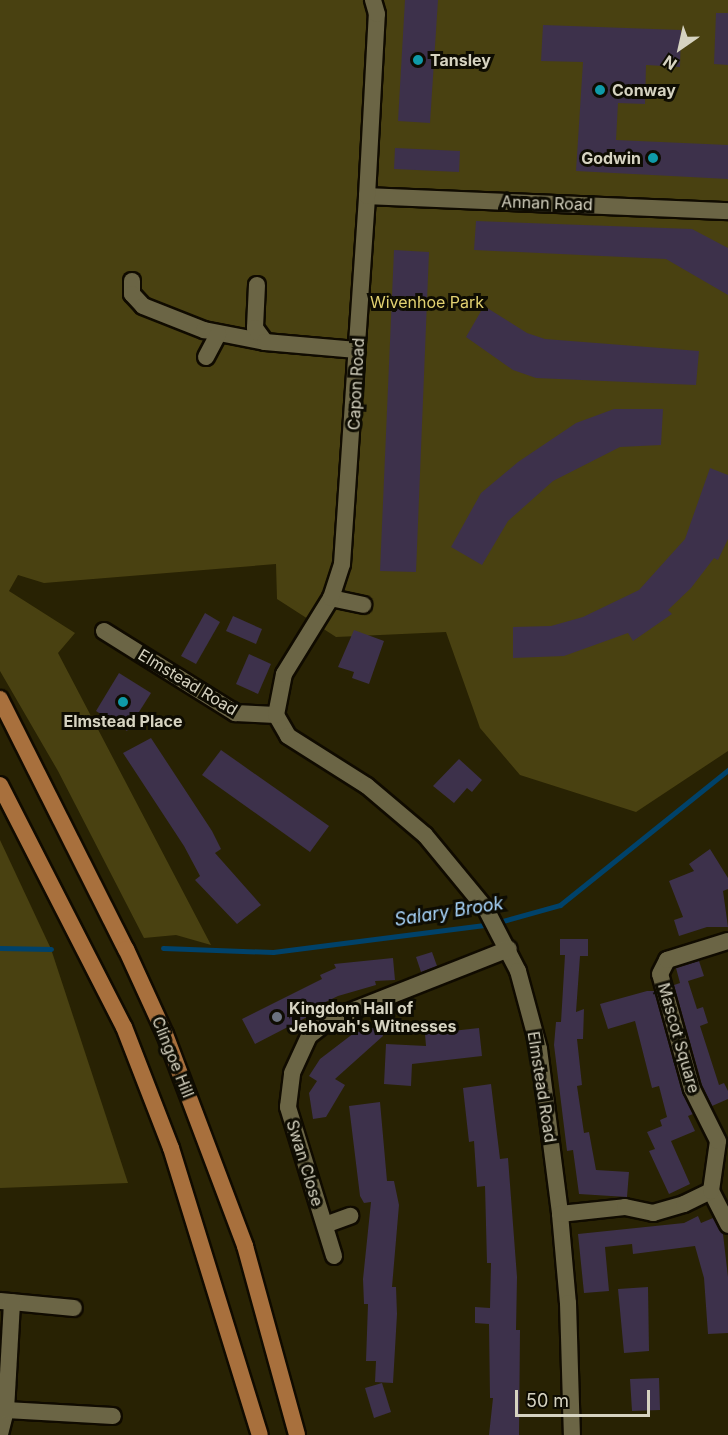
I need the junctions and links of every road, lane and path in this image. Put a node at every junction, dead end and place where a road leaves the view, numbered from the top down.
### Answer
1 (373, 0) edge
2 (367, 196) junction
3 (728, 211) edge
4 (132, 281) dead end
5 (257, 285) dead end
6 (218, 334) junction
7 (265, 342) junction
8 (357, 350) junction
9 (206, 357) dead end
10 (331, 598) junction
11 (363, 605) dead end
12 (104, 632) dead end
13 (0, 699) edge
14 (276, 715) junction
15 (0, 784) edge
16 (728, 941) edge
17 (509, 950) junction
18 (723, 1138) edge
19 (711, 1191) junction
20 (560, 1214) junction
21 (350, 1216) dead end
22 (324, 1225) junction
23 (728, 1225) edge
24 (334, 1256) dead end
25 (6, 1302) edge
26 (74, 1308) dead end
27 (6, 1410) junction
28 (113, 1416) dead end
29 (0, 1434) edge
30 (260, 1435) edge
31 (297, 1435) edge
32 (572, 1435) edge

1 - 2 street, Capon Road
2 - 3 street, Annan Road
2 - 8 street, Capon Road
4 - 6 street
5 - 7 street
6 - 7 street
6 - 9 street
7 - 8 street
8 - 10 street, Capon Road
10 - 11 street
10 - 14 street, Capon Road
12 - 14 street, Elmstead Road
13 - 31 main road, Clingoe Hill
14 - 17 street, Elmstead Road
15 - 30 main road
16 - 18 street, Mascot Square
17 - 20 street, Elmstead Road
17 - 22 street, Swan Close
18 - 19 street, Mascot Square
19 - 20 street
19 - 23 street
20 - 32 street, Elmstead Road
21 - 22 street, Swan Close
22 - 24 street, Swan Close
25 - 26 street
25 - 27 street
27 - 28 street
27 - 29 street

